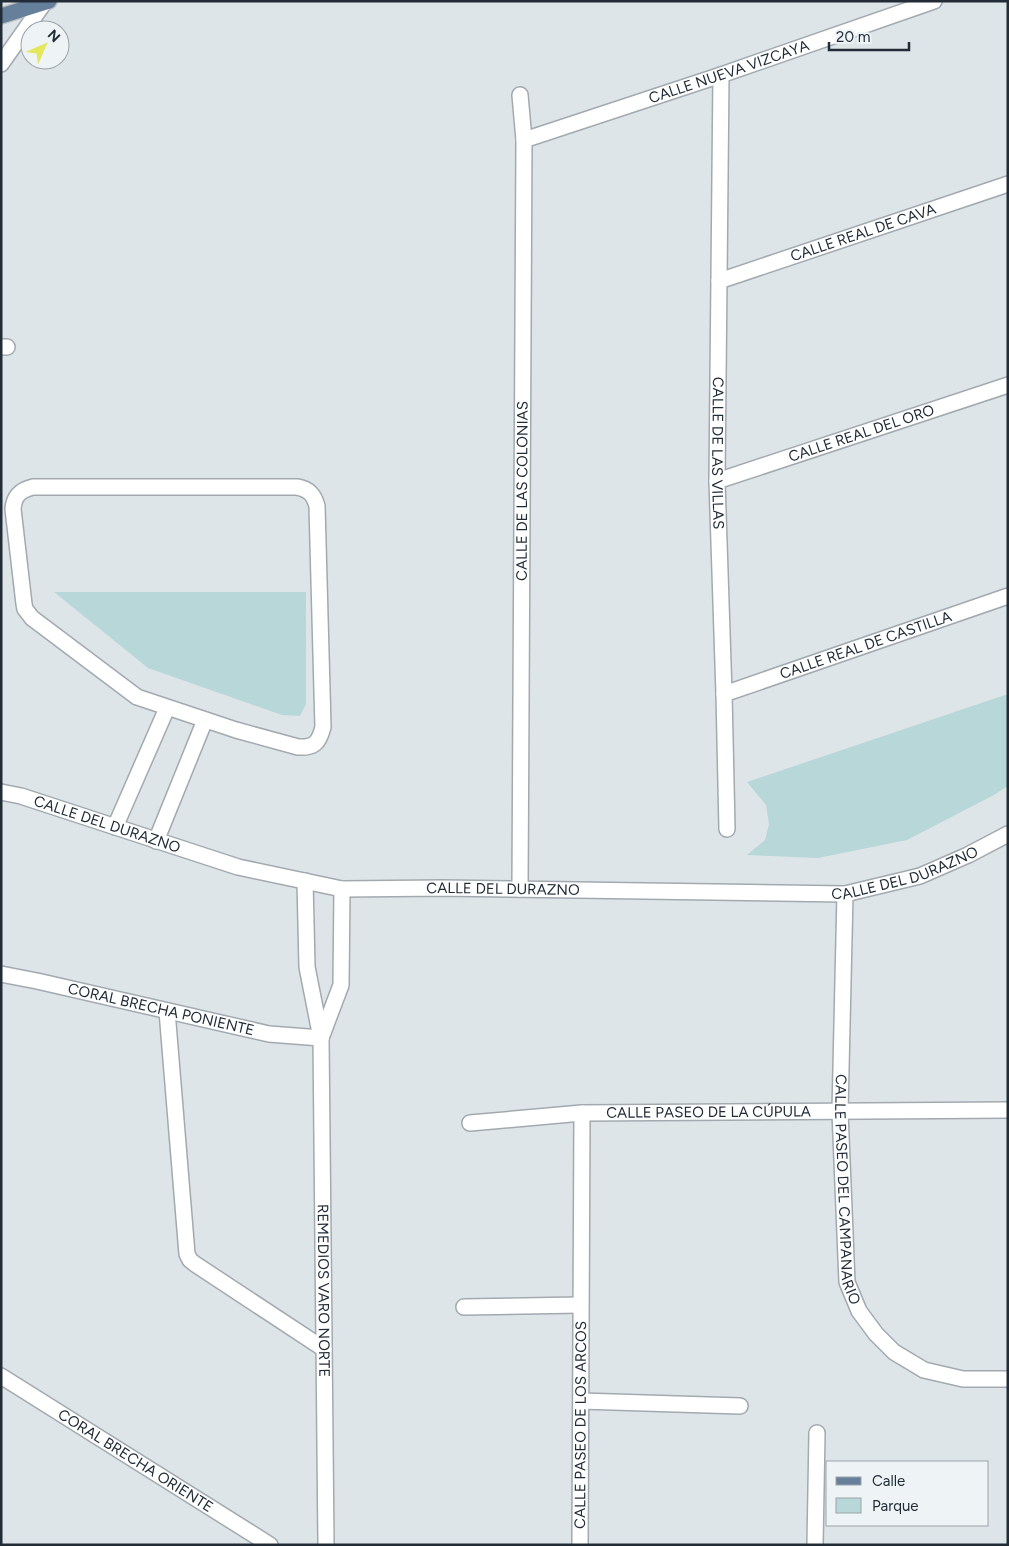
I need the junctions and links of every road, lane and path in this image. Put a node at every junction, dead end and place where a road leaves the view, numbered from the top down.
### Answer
1 (934, 1) edge
2 (47, 2) edge
3 (1, 16) edge
4 (1, 64) edge
5 (721, 75) junction
6 (520, 95) dead end
7 (524, 140) junction
8 (1008, 184) edge
9 (719, 281) junction
10 (1008, 384) edge
11 (717, 481) junction
12 (1008, 596) edge
13 (724, 694) junction
14 (167, 708) junction
15 (205, 720) junction
16 (1, 792) edge
17 (115, 828) junction
18 (727, 829) dead end
19 (1008, 834) edge
20 (156, 841) junction
21 (304, 882) junction
22 (342, 889) junction
23 (520, 889) junction
24 (845, 894) junction
25 (1, 974) edge
26 (167, 1011) junction
27 (321, 1038) junction
28 (1008, 1110) edge
29 (840, 1112) junction
30 (582, 1113) junction
31 (470, 1122) dead end
32 (580, 1305) junction
33 (464, 1307) dead end
34 (324, 1349) junction
35 (1, 1376) edge
36 (1008, 1379) edge
37 (581, 1401) junction
38 (740, 1406) dead end
39 (816, 1433) dead end
40 (270, 1545) edge
41 (326, 1545) edge
42 (580, 1545) edge
43 (815, 1545) edge

1 - 5 street, CALLE NUEVA VIZCAYA
2 - 3 main road
2 - 4 street
5 - 7 street, CALLE NUEVA VIZCAYA
5 - 9 street, CALLE DE LAS VILLAS
6 - 7 street, CALLE DE LAS COLONIAS
7 - 23 street, CALLE DE LAS COLONIAS
8 - 9 street, CALLE REAL DE CAVA
9 - 11 street, CALLE DE LAS VILLAS
10 - 11 street, CALLE REAL DEL ORO
11 - 13 street, CALLE DE LAS VILLAS
12 - 13 street, CALLE REAL DE CASTILLA
13 - 18 street, CALLE DE LAS VILLAS
14 - 15 street
14 - 15 street
14 - 17 street
15 - 20 street
16 - 17 street, CALLE DEL DURAZNO
17 - 20 street, CALLE DEL DURAZNO
19 - 24 street, CALLE DEL DURAZNO
20 - 21 street, CALLE DEL DURAZNO
21 - 22 street, CALLE DEL DURAZNO
21 - 27 street, REMEDIOS VARO NORTE
22 - 23 street, CALLE DEL DURAZNO
22 - 27 street, REMEDIOS VARO NORTE
23 - 24 street, CALLE DEL DURAZNO
24 - 29 street, CALLE PASEO DEL CAMPANARIO
25 - 26 street, CORAL BRECHA PONIENTE
26 - 27 street, CORAL BRECHA PONIENTE
26 - 34 street
27 - 34 street, REMEDIOS VARO NORTE
28 - 29 street, CALLE PASEO DE LA CÚPULA
29 - 30 street, CALLE PASEO DE LA CÚPULA
29 - 36 street, CALLE PASEO DEL CAMPANARIO
30 - 31 street, CALLE PASEO DE LA CÚPULA
30 - 32 street, CALLE PASEO DE LOS ARCOS
32 - 33 street, CALLE PASEO DE LOS ARCOS
32 - 37 street, CALLE PASEO DE LOS ARCOS
34 - 41 street, REMEDIOS VARO NORTE
35 - 40 street, CORAL BRECHA ORIENTE
37 - 38 street
37 - 42 street, CALLE PASEO DE LOS ARCOS
39 - 43 street

